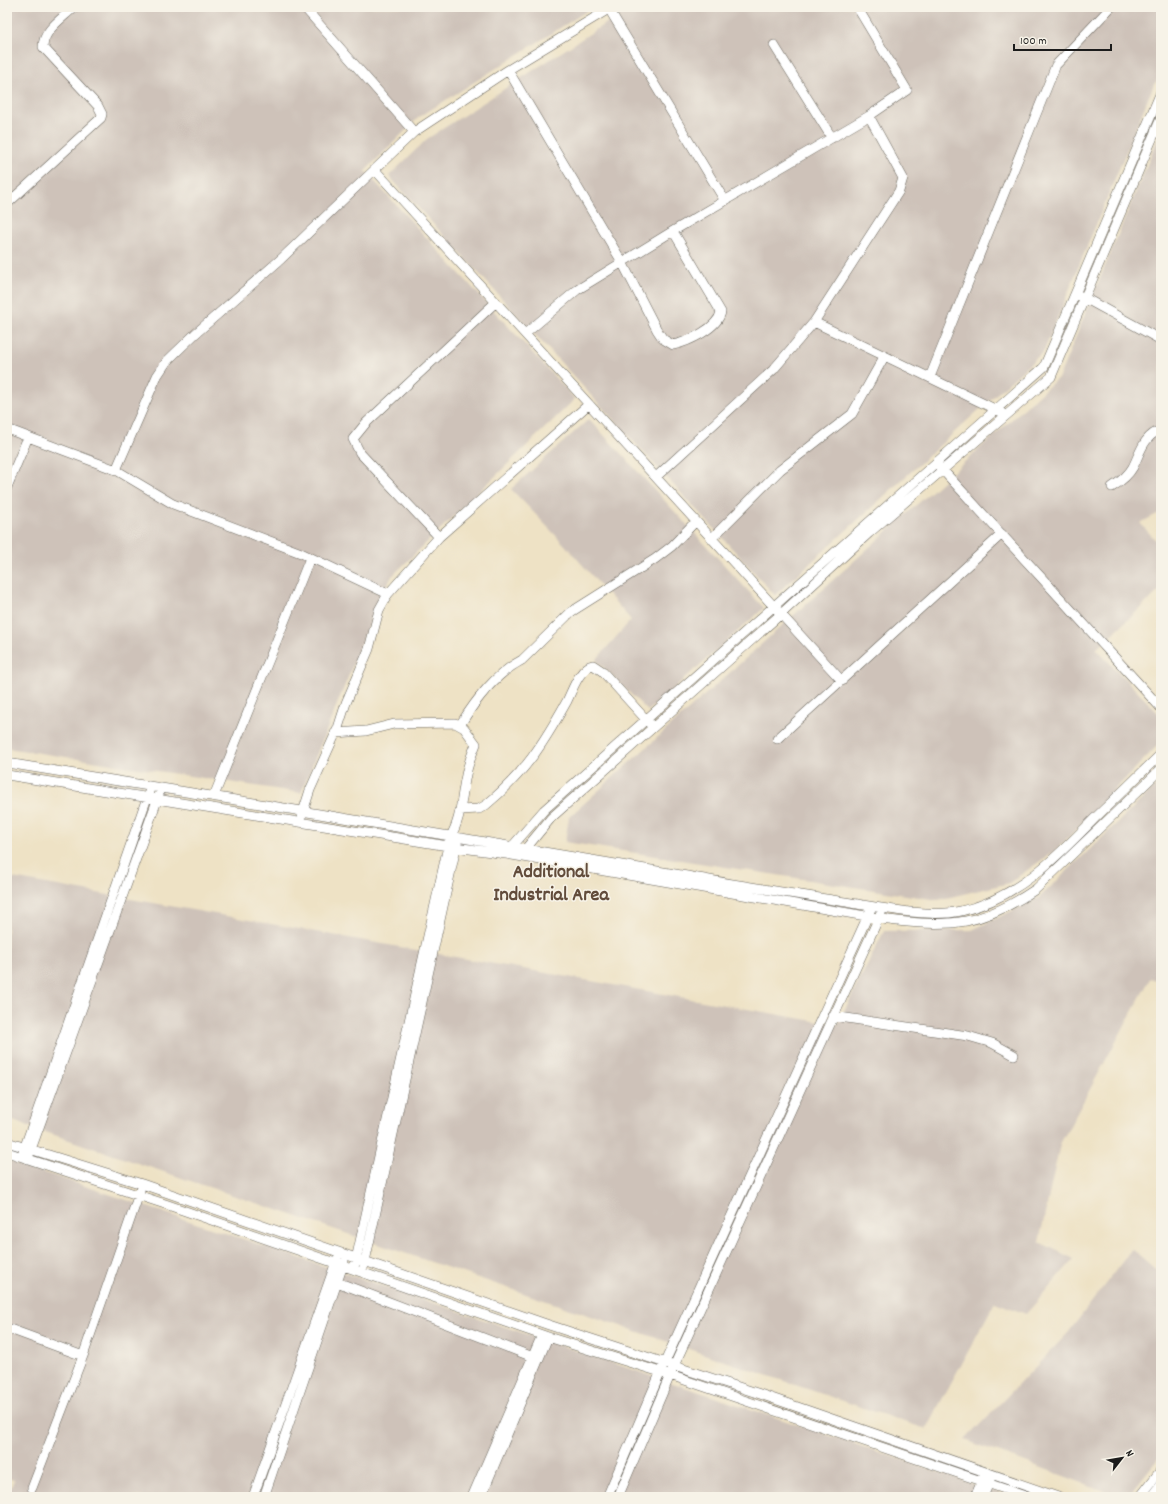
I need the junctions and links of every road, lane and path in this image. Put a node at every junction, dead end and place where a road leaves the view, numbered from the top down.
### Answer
1 (74, 7) edge
2 (304, 7) edge
3 (857, 7) edge
4 (1111, 7) edge
5 (610, 8) edge
6 (774, 45) dead end
7 (508, 70) junction
8 (1161, 92) edge
9 (869, 116) junction
10 (1161, 118) edge
11 (414, 132) junction
12 (832, 138) junction
13 (375, 170) junction
14 (725, 201) junction
15 (7, 204) edge
16 (673, 231) junction
17 (622, 262) junction
18 (1076, 293) junction
19 (1085, 298) junction
20 (496, 302) junction
21 (814, 322) junction
22 (525, 334) junction
23 (1161, 340) edge
24 (884, 357) junction
25 (930, 377) junction
26 (589, 404) junction
27 (1002, 413) junction
28 (7, 429) edge
29 (1161, 430) edge
30 (28, 437) junction
31 (939, 467) junction
32 (116, 470) junction
33 (656, 477) junction
34 (7, 487) edge
35 (1112, 487) dead end
36 (696, 521) junction
37 (1002, 534) junction
38 (439, 537) junction
39 (712, 538) junction
40 (310, 558) junction
41 (388, 594) junction
42 (775, 607) junction
43 (781, 614) junction
44 (842, 681) junction
45 (1161, 708) edge
46 (646, 720) junction
47 (460, 725) junction
48 (653, 727) junction
49 (335, 733) junction
50 (777, 739) dead end
51 (1161, 754) edge
52 (7, 763) edge
53 (1161, 769) edge
54 (7, 775) edge
55 (151, 786) junction
56 (162, 788) junction
57 (214, 796) junction
58 (147, 798) junction
59 (158, 800) junction
60 (460, 810) junction
61 (303, 811) junction
62 (299, 822) junction
63 (453, 842) junction
64 (513, 846) junction
65 (525, 848) junction
66 (506, 854) junction
67 (520, 857) junction
68 (872, 906) junction
69 (883, 908) junction
70 (868, 915) junction
71 (879, 918) junction
72 (833, 1016) junction
73 (1014, 1055) dead end
74 (7, 1142) edge
75 (7, 1152) edge
76 (26, 1154) junction
77 (142, 1184) junction
78 (138, 1196) junction
79 (342, 1254) junction
80 (713, 1257) junction
81 (361, 1260) junction
82 (722, 1260) junction
83 (339, 1266) junction
84 (358, 1271) junction
85 (337, 1282) junction
86 (7, 1328) edge
87 (545, 1336) junction
88 (83, 1356) junction
89 (533, 1357) junction
90 (665, 1362) junction
91 (674, 1366) junction
92 (661, 1372) junction
93 (670, 1375) junction
94 (1161, 1470) edge
95 (989, 1474) junction
96 (985, 1483) junction
97 (1161, 1485) edge
98 (32, 1488) dead end
99 (253, 1497) edge
100 (264, 1497) edge
101 (472, 1497) edge
102 (481, 1497) edge
103 (607, 1497) edge
104 (618, 1497) edge
105 (975, 1497) edge
106 (983, 1497) edge
107 (1028, 1497) edge
108 (1058, 1497) edge
109 (1140, 1497) edge
110 (1152, 1497) edge

1 - 15 street
2 - 11 street
3 - 9 street
4 - 25 street
5 - 7 street
5 - 14 street
6 - 12 street
7 - 11 street
7 - 17 street
8 - 18 street
9 - 12 street
9 - 21 street
10 - 19 street
11 - 13 street
12 - 14 street
13 - 20 street
13 - 32 street
14 - 16 street
16 - 17 street
16 - 17 street
17 - 22 street
18 - 19 street
18 - 27 street
19 - 23 street
19 - 27 street
20 - 22 street
20 - 38 street
21 - 24 street
21 - 33 street
22 - 26 street
24 - 25 street
24 - 39 street
25 - 27 street
26 - 33 street
26 - 38 street
27 - 31 street
28 - 30 street
29 - 35 street
30 - 32 street
30 - 34 street
31 - 37 street
31 - 42 street
31 - 43 street
32 - 40 street
33 - 36 street
36 - 39 street
36 - 47 street
37 - 44 street
37 - 45 street
38 - 41 street
39 - 42 street
40 - 41 street
40 - 57 street
41 - 49 street
42 - 43 street
42 - 46 street
43 - 44 street
43 - 48 street
44 - 50 street
46 - 48 street
46 - 60 street
46 - 64 street
47 - 49 street
47 - 60 street
48 - 65 street
49 - 61 street
51 - 69 street
52 - 55 street
53 - 71 street
54 - 58 street
55 - 56 street
55 - 58 street
56 - 57 street
56 - 59 street
57 - 61 street
58 - 59 street
58 - 76 street
59 - 62 street
59 - 76 street
60 - 63 street
61 - 62 street
61 - 63 street
62 - 63 street
63 - 64 street
63 - 66 street
63 - 81 street
64 - 65 street
64 - 66 street
65 - 67 street
65 - 68 street
66 - 67 street
67 - 70 street
68 - 69 street
68 - 70 street
69 - 71 street
70 - 71 street
70 - 80 street
71 - 72 street
72 - 73 street
72 - 82 street
74 - 76 street
75 - 76 street
76 - 77 street
76 - 78 street
77 - 78 street
77 - 79 street
78 - 83 street
78 - 88 street
79 - 81 street
79 - 83 street
80 - 82 street
80 - 90 street
81 - 84 street
81 - 90 street
82 - 91 street
83 - 84 street
83 - 85 street
83 - 99 street
84 - 87 street
85 - 89 street
85 - 100 street
86 - 88 street
87 - 89 street
87 - 92 street
87 - 102 street
88 - 98 street
89 - 101 street
90 - 91 street
90 - 92 street
91 - 93 street
91 - 95 street
92 - 93 street
92 - 103 street
93 - 96 street
93 - 104 street
94 - 109 street
95 - 96 street
95 - 108 street
96 - 105 street
96 - 106 street
96 - 107 street
97 - 110 street

